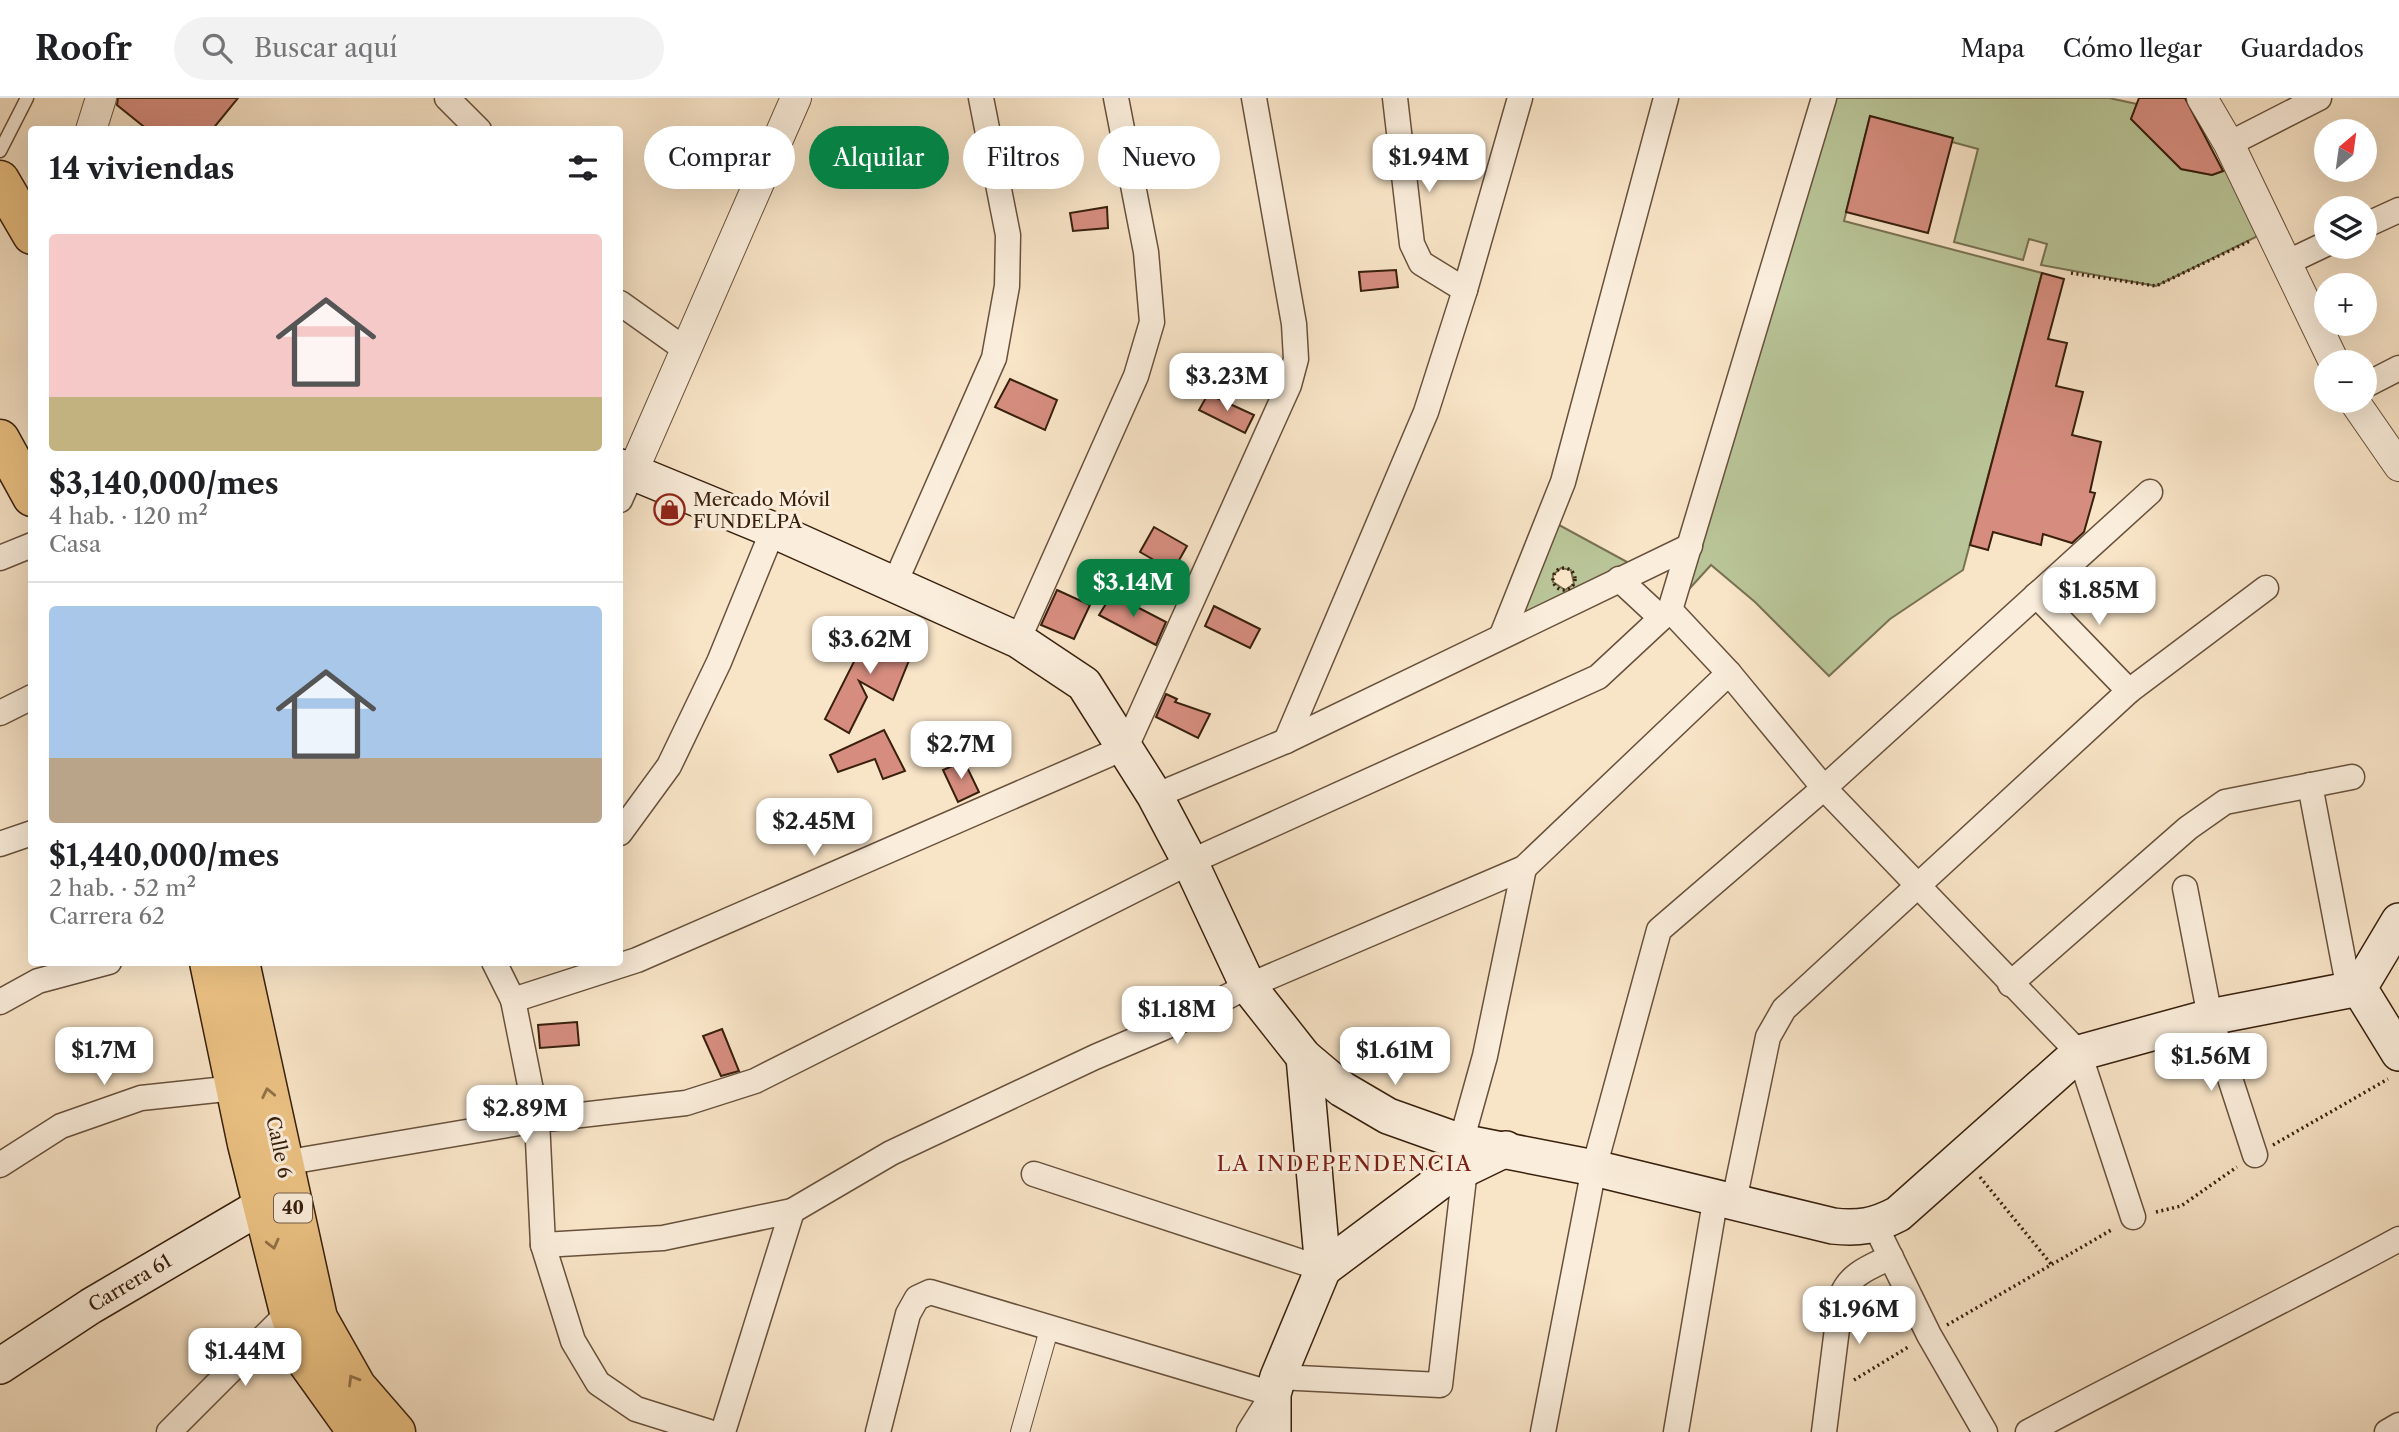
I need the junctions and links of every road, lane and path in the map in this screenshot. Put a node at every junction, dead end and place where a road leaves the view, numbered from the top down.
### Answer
1 (27, 98) edge
2 (101, 98) edge
3 (447, 98) edge
4 (796, 98) edge
5 (981, 98) edge
6 (1116, 98) edge
7 (1254, 98) edge
8 (1395, 98) edge
9 (1520, 98) edge
10 (1666, 98) edge
11 (1824, 98) edge
12 (2202, 98) edge
13 (2319, 98) edge
14 (92, 126) edge
15 (475, 126) edge
16 (2229, 144) junction
17 (0, 151) edge
18 (14, 190) edge
19 (2399, 210) edge
20 (2377, 220) edge
21 (28, 225) edge
22 (2270, 230) junction
23 (2314, 250) edge
24 (2286, 263) junction
25 (2071, 273) dead end
26 (1465, 290) junction
27 (623, 305) edge
28 (686, 350) junction
29 (2328, 350) edge
30 (2399, 368) edge
31 (2377, 379) edge
32 (2362, 413) edge
33 (0, 430) edge
34 (0, 439) edge
35 (2399, 466) edge
36 (24, 474) edge
37 (624, 480) edge
38 (2150, 492) dead end
39 (773, 530) junction
40 (1690, 546) junction
41 (28, 547) edge
42 (0, 558) edge
43 (1619, 579) junction
44 (894, 585) junction
45 (1571, 587) joint
46 (2266, 588) dead end
47 (2036, 595) junction
48 (1666, 614) junction
49 (1502, 635) junction
50 (1018, 640) junction
51 (1729, 673) junction
52 (2129, 691) junction
53 (28, 699) edge
54 (0, 713) edge
55 (1286, 741) junction
56 (1126, 747) junction
57 (2351, 777) dead end
58 (2309, 785) junction
59 (1825, 788) junction
60 (1154, 796) junction
61 (623, 828) edge
62 (28, 835) edge
63 (0, 844) edge
64 (1190, 862) junction
65 (1524, 868) junction
66 (1919, 887) junction
67 (2185, 888) dead end
68 (2399, 921) edge
69 (623, 965) edge
70 (93, 966) edge
71 (210, 966) edge
72 (241, 966) edge
73 (496, 966) edge
74 (618, 966) edge
75 (2010, 984) junction
76 (1248, 986) junction
77 (2354, 989) junction
78 (513, 1000) junction
79 (0, 1002) edge
80 (2210, 1017) junction
81 (2079, 1053) junction
82 (2399, 1053) edge
83 (1304, 1057) junction
84 (235, 1088) junction
85 (537, 1120) junction
86 (1463, 1155) junction
87 (2255, 1155) dead end
88 (1963, 1156) junction
89 (282, 1163) junction
90 (0, 1165) edge
91 (1594, 1168) junction
92 (1034, 1174) dead end
93 (1725, 1199) junction
94 (263, 1205) junction
95 (792, 1211) junction
96 (2133, 1217) dead end
97 (1875, 1225) junction
98 (2399, 1239) edge
99 (542, 1245) junction
100 (1891, 1257) junction
101 (2051, 1264) dead end
102 (1323, 1269) junction
103 (289, 1312) junction
104 (1050, 1326) junction
105 (0, 1366) edge
106 (1276, 1385) junction
107 (169, 1432) edge
108 (357, 1432) edge
109 (396, 1432) edge
110 (709, 1432) edge
111 (723, 1432) edge
112 (877, 1432) edge
113 (1020, 1432) edge
114 (1249, 1432) edge
115 (1273, 1432) edge
116 (1543, 1432) edge
117 (1676, 1432) edge
118 (1824, 1432) edge
119 (1985, 1432) edge
120 (2028, 1432) edge

1 - 17 lane
2 - 14 street
3 - 15 street
4 - 28 street
5 - 44 street
6 - 50 street
7 - 56 street
8 - 26 street
9 - 26 street
10 - 49 street
11 - 40 street
12 - 16 street
13 - 16 street
16 - 22 street
18 - 21 highway
19 - 20 street
22 - 24 street
22 - 25 path
23 - 24 street
24 - 29 street
26 - 55 street
27 - 28 street
28 - 37 street
30 - 31 street
32 - 35 street
33 - 36 highway
34 - 36 highway
37 - 39 main road
38 - 47 street
39 - 44 main road
39 - 61 street
40 - 43 street
40 - 48 street
41 - 42 street
43 - 48 street
43 - 49 street
44 - 50 main road
45 - 45 path
46 - 52 street
47 - 52 street
47 - 59 street
48 - 51 street
48 - 64 street
49 - 55 street
50 - 56 main road
51 - 59 street
51 - 65 street
52 - 66 street
53 - 54 street
55 - 60 street
56 - 60 main road
56 - 69 street
57 - 58 street
58 - 75 street
58 - 77 street
59 - 66 street
59 - 91 street
60 - 64 main road
62 - 63 street
64 - 76 main road
64 - 85 street
65 - 76 street
65 - 86 street
66 - 75 street
66 - 93 street
67 - 80 street
68 - 77 main road
70 - 79 street
71 - 84 highway, Calle 6 / 40
89 -> 72 highway, Calle 6 / 40
73 - 78 street
74 - 78 street
75 - 81 street
76 - 83 main road
76 - 95 street
77 - 80 main road
77 - 82 main road
78 - 85 street
80 - 81 main road
80 - 87 street
81 - 88 main road
81 - 96 street
83 - 86 main road
83 - 102 main road
84 - 90 street
84 - 94 highway, Calle 6 / 40
85 - 89 street
85 - 99 street
86 - 91 main road
86 - 102 main road
86 - 106 street
88 - 97 main road
88 - 101 path
109 -> 89 highway, Calle 6 / 40
91 - 93 main road
91 - 116 street
92 - 102 street
93 - 97 main road
93 - 117 street
94 -> 103 highway, Calle 6 / 40
94 - 105 main road, Carrera 61
95 - 99 street
95 - 111 street
97 - 100 street
98 - 120 street
99 - 110 street
100 - 118 street
100 - 119 street
102 - 106 main road
103 - 107 street
103 - 108 highway, Calle 6 / 40
104 - 106 street
104 - 112 street
104 - 113 street
106 - 114 street
106 - 115 main road

